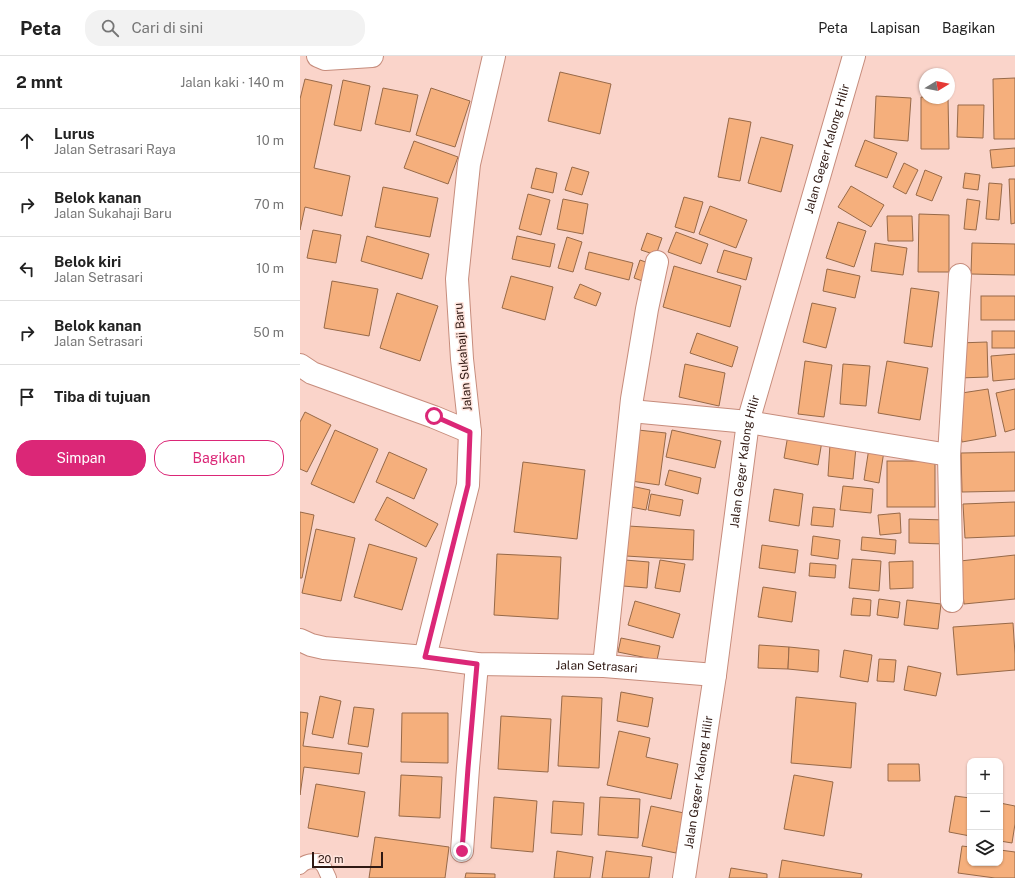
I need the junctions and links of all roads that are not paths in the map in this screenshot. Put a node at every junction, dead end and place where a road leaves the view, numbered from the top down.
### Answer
1 (318, 56) edge
2 (372, 56) edge
3 (494, 56) edge
4 (854, 56) edge
5 (657, 262) dead end
6 (960, 275) dead end
7 (300, 365) edge
8 (631, 411) junction
9 (748, 422) junction
10 (470, 432) junction
11 (949, 455) junction
12 (952, 601) dead end
13 (300, 640) edge
14 (425, 657) junction
15 (477, 664) junction
16 (604, 666) junction
17 (715, 675) junction
18 (462, 851) dead end
19 (300, 867) edge
20 (329, 878) edge
21 (684, 878) edge

1 - 2 street
3 - 10 street, Jalan Sukahaji Baru
4 - 9 street, Jalan Geger Kalong Hilir
5 - 8 street
6 - 11 street
7 - 10 street
8 - 9 street
8 - 16 street
9 - 11 street
9 - 17 street, Jalan Geger Kalong Hilir
10 - 14 street, Jalan Sukahaji Baru
11 - 12 street
13 - 14 street, Jalan Setrasari
14 - 15 street, Jalan Setrasari
15 - 16 street, Jalan Setrasari
15 - 18 street
16 - 17 street, Jalan Setrasari
17 - 21 street, Jalan Geger Kalong Hilir
19 - 20 lane

